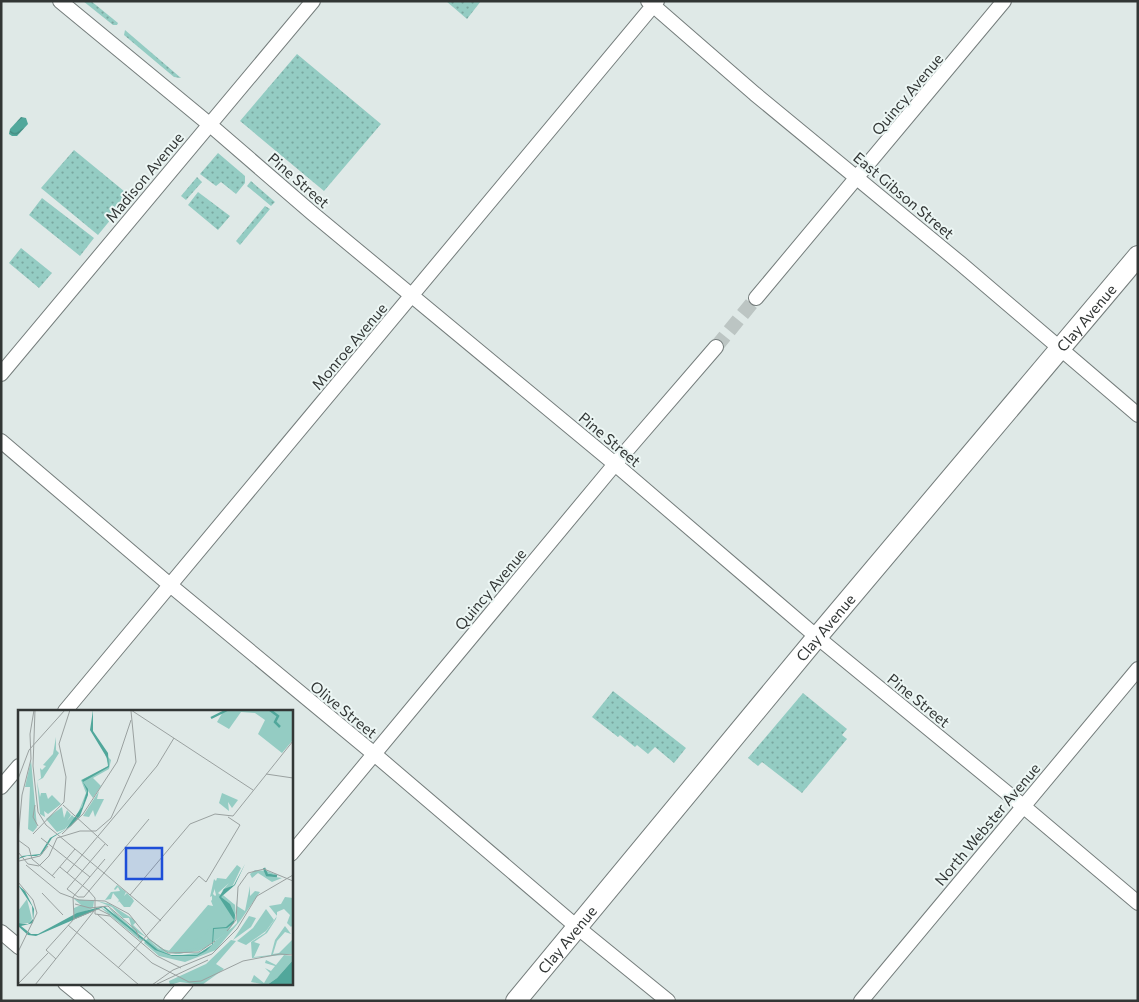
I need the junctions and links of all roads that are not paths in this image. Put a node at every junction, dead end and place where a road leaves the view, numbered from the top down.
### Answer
1 (60, 1) edge
2 (313, 1) edge
3 (1004, 1) edge
4 (653, 3) edge
5 (210, 124) junction
6 (858, 178) junction
7 (1138, 256) edge
8 (412, 296) junction
9 (756, 298) tunnel mouth
10 (716, 347) tunnel mouth
11 (1060, 349) junction
12 (1, 374) edge
13 (1138, 415) edge
14 (1, 441) edge
15 (615, 464) junction
16 (170, 585) junction
17 (817, 637) junction
18 (1138, 669) edge
19 (65, 710) edge
20 (374, 753) junction
21 (18, 767) edge
22 (1, 787) edge
23 (1023, 806) junction
24 (292, 853) edge
25 (1138, 903) edge
26 (577, 927) junction
27 (1, 932) edge
28 (18, 946) edge
29 (66, 984) edge
30 (185, 984) edge
31 (87, 1001) edge
32 (171, 1001) edge
33 (516, 1001) edge
34 (668, 1001) edge
35 (860, 1001) edge

1 - 5 street, Pine Street
2 - 5 street, Madison Avenue
3 - 6 street, Quincy Avenue
4 - 6 street, East Gibson Street
4 - 8 street, Monroe Avenue
5 - 8 street, Pine Street
5 - 12 street, Madison Avenue
6 - 9 street, Quincy Avenue
6 - 11 street, East Gibson Street
7 - 11 main road, Clay Avenue
8 - 15 street, Pine Street
8 - 16 street, Monroe Avenue
10 - 15 street, Quincy Avenue
11 - 13 street, East Gibson Street
11 - 17 main road, Clay Avenue
14 - 16 street, Olive Street
15 - 17 street, Pine Street
15 - 20 street, Quincy Avenue
16 - 19 street, Monroe Avenue
16 - 20 street, Olive Street
17 - 23 street, Pine Street
17 - 26 main road, Clay Avenue
18 - 23 street, North Webster Avenue
20 - 24 street, Quincy Avenue
20 - 26 street, Olive Street
21 - 22 street
23 - 25 street, Pine Street
23 - 35 street, North Webster Avenue
26 - 33 main road, Clay Avenue
26 - 34 street, Olive Street
27 - 28 street
29 - 31 street
30 - 32 street

